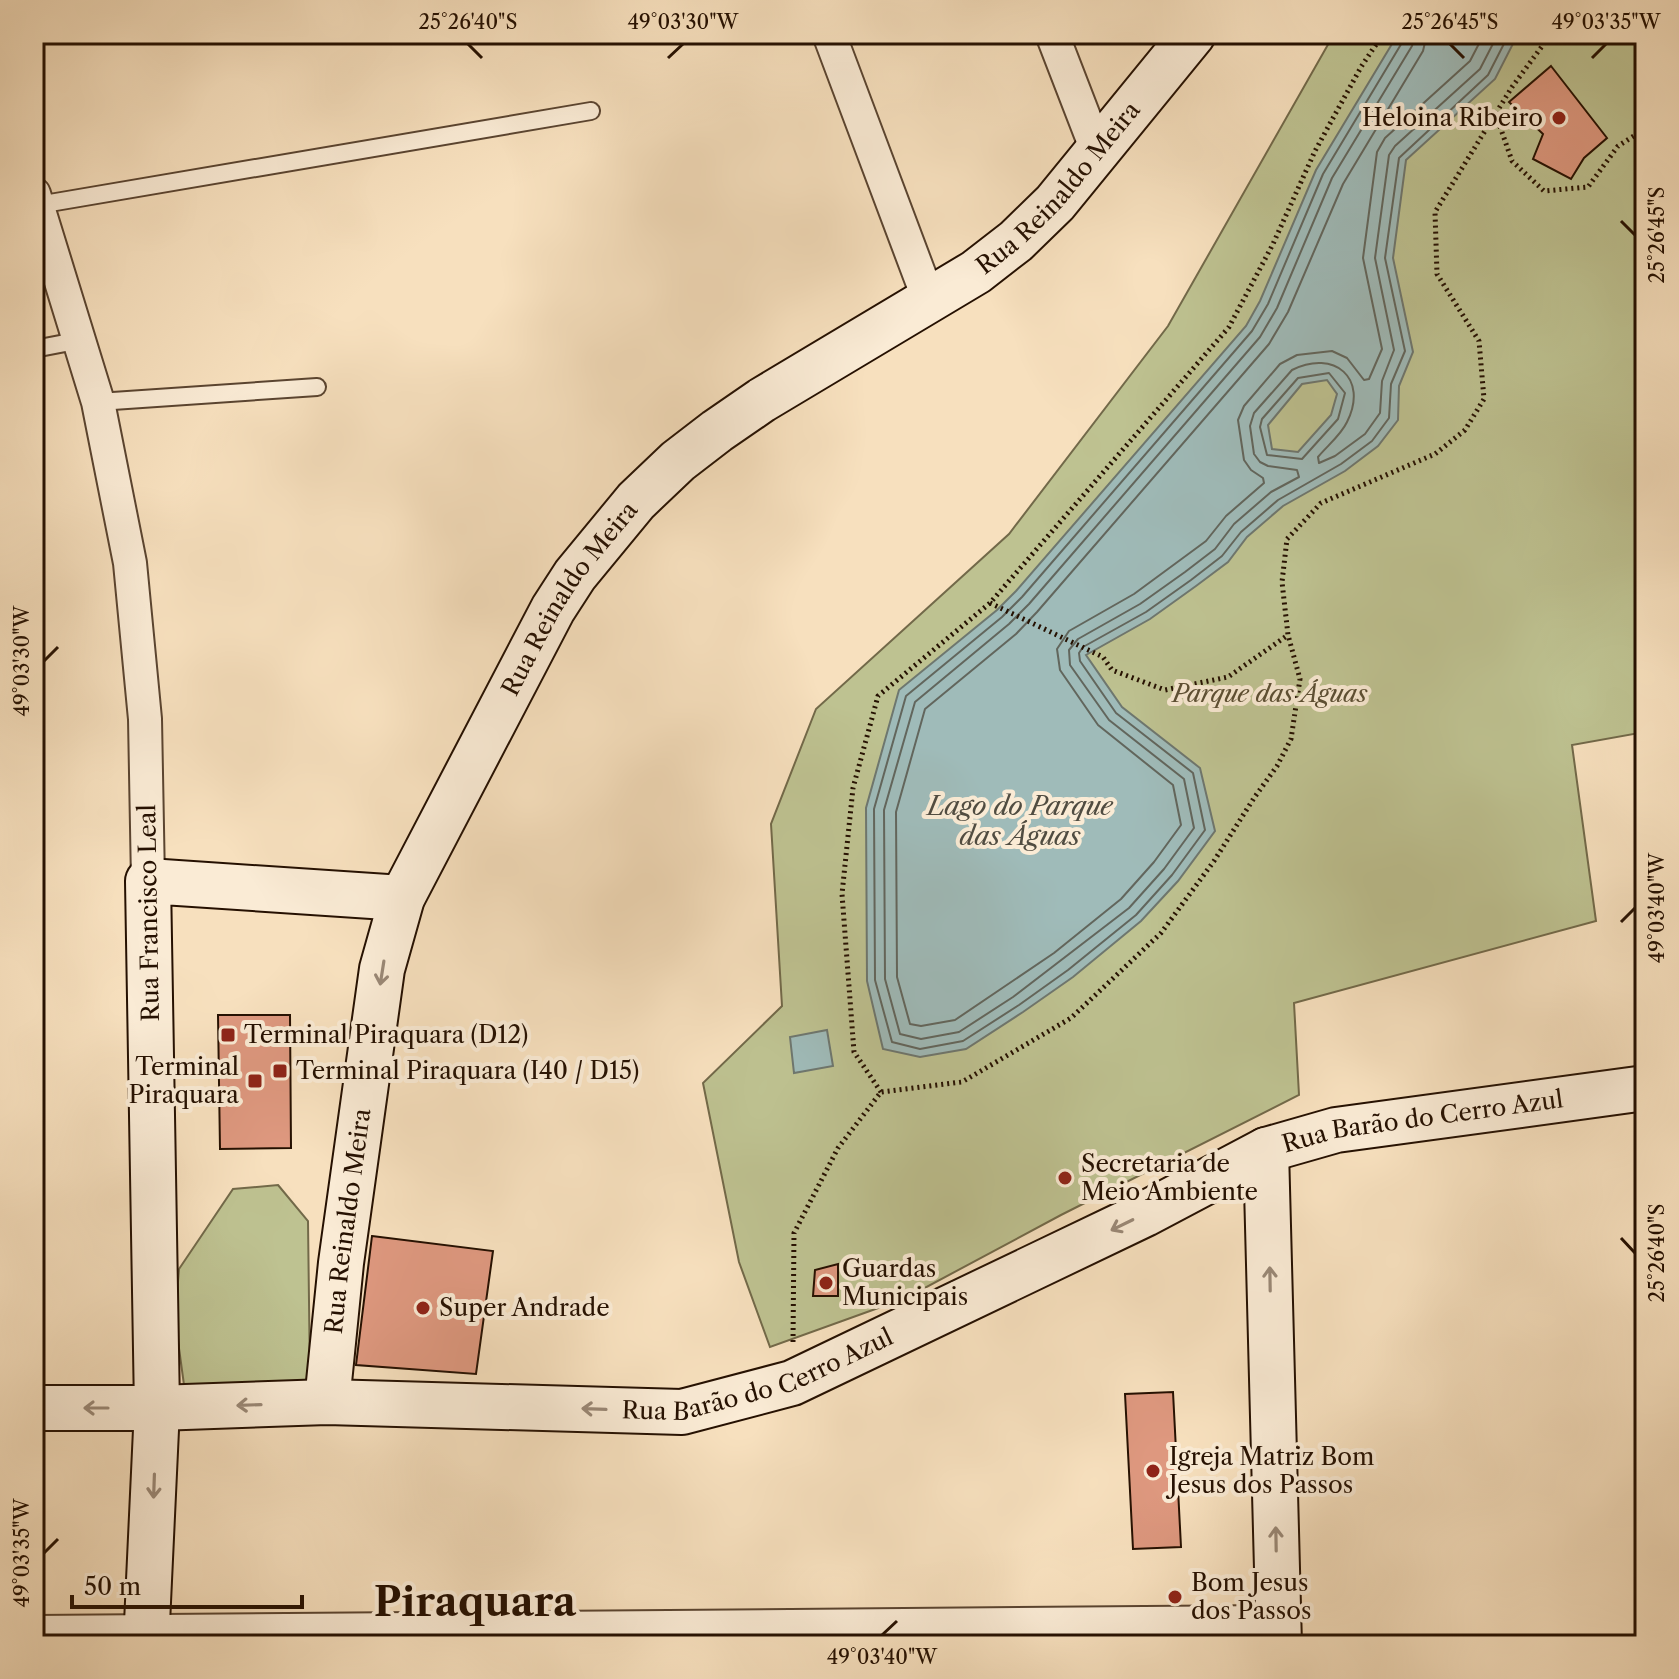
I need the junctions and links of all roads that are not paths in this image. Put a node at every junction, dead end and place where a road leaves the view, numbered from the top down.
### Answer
1 (829, 34) edge
2 (1052, 34) edge
3 (1193, 34) edge
4 (591, 111) dead end
5 (1098, 153) junction
6 (36, 200) edge
7 (929, 300) junction
8 (81, 340) junction
9 (34, 349) edge
10 (317, 387) dead end
11 (98, 402) junction
12 (148, 881) junction
13 (402, 898) junction
14 (1645, 1088) edge
15 (1266, 1150) junction
16 (327, 1402) junction
17 (34, 1408) edge
18 (157, 1408) junction
19 (34, 1632) edge
20 (1278, 1634) edge
21 (147, 1638) edge

1 - 7 street
2 - 5 street
3 - 5 street, Rua Reinaldo Meira
4 - 6 lane
5 - 7 street, Rua Reinaldo Meira
6 - 8 street, Rua Francisco Leal
7 - 13 street, Rua Reinaldo Meira
8 - 9 lane
8 - 11 street, Rua Francisco Leal
10 - 11 lane
11 - 12 street, Rua Francisco Leal
12 - 13 street
12 - 18 street, Rua Francisco Leal
13 -> 16 street, Rua Reinaldo Meira
14 - 15 street, Rua Barão do Cerro Azul
15 -> 16 street, Rua Barão do Cerro Azul
20 -> 15 street
16 -> 18 street, Rua Barão do Cerro Azul
18 -> 17 street, Rua Barão do Cerro Azul
18 -> 21 street, Rua Francisco Leal
19 - 21 street
20 - 21 street

